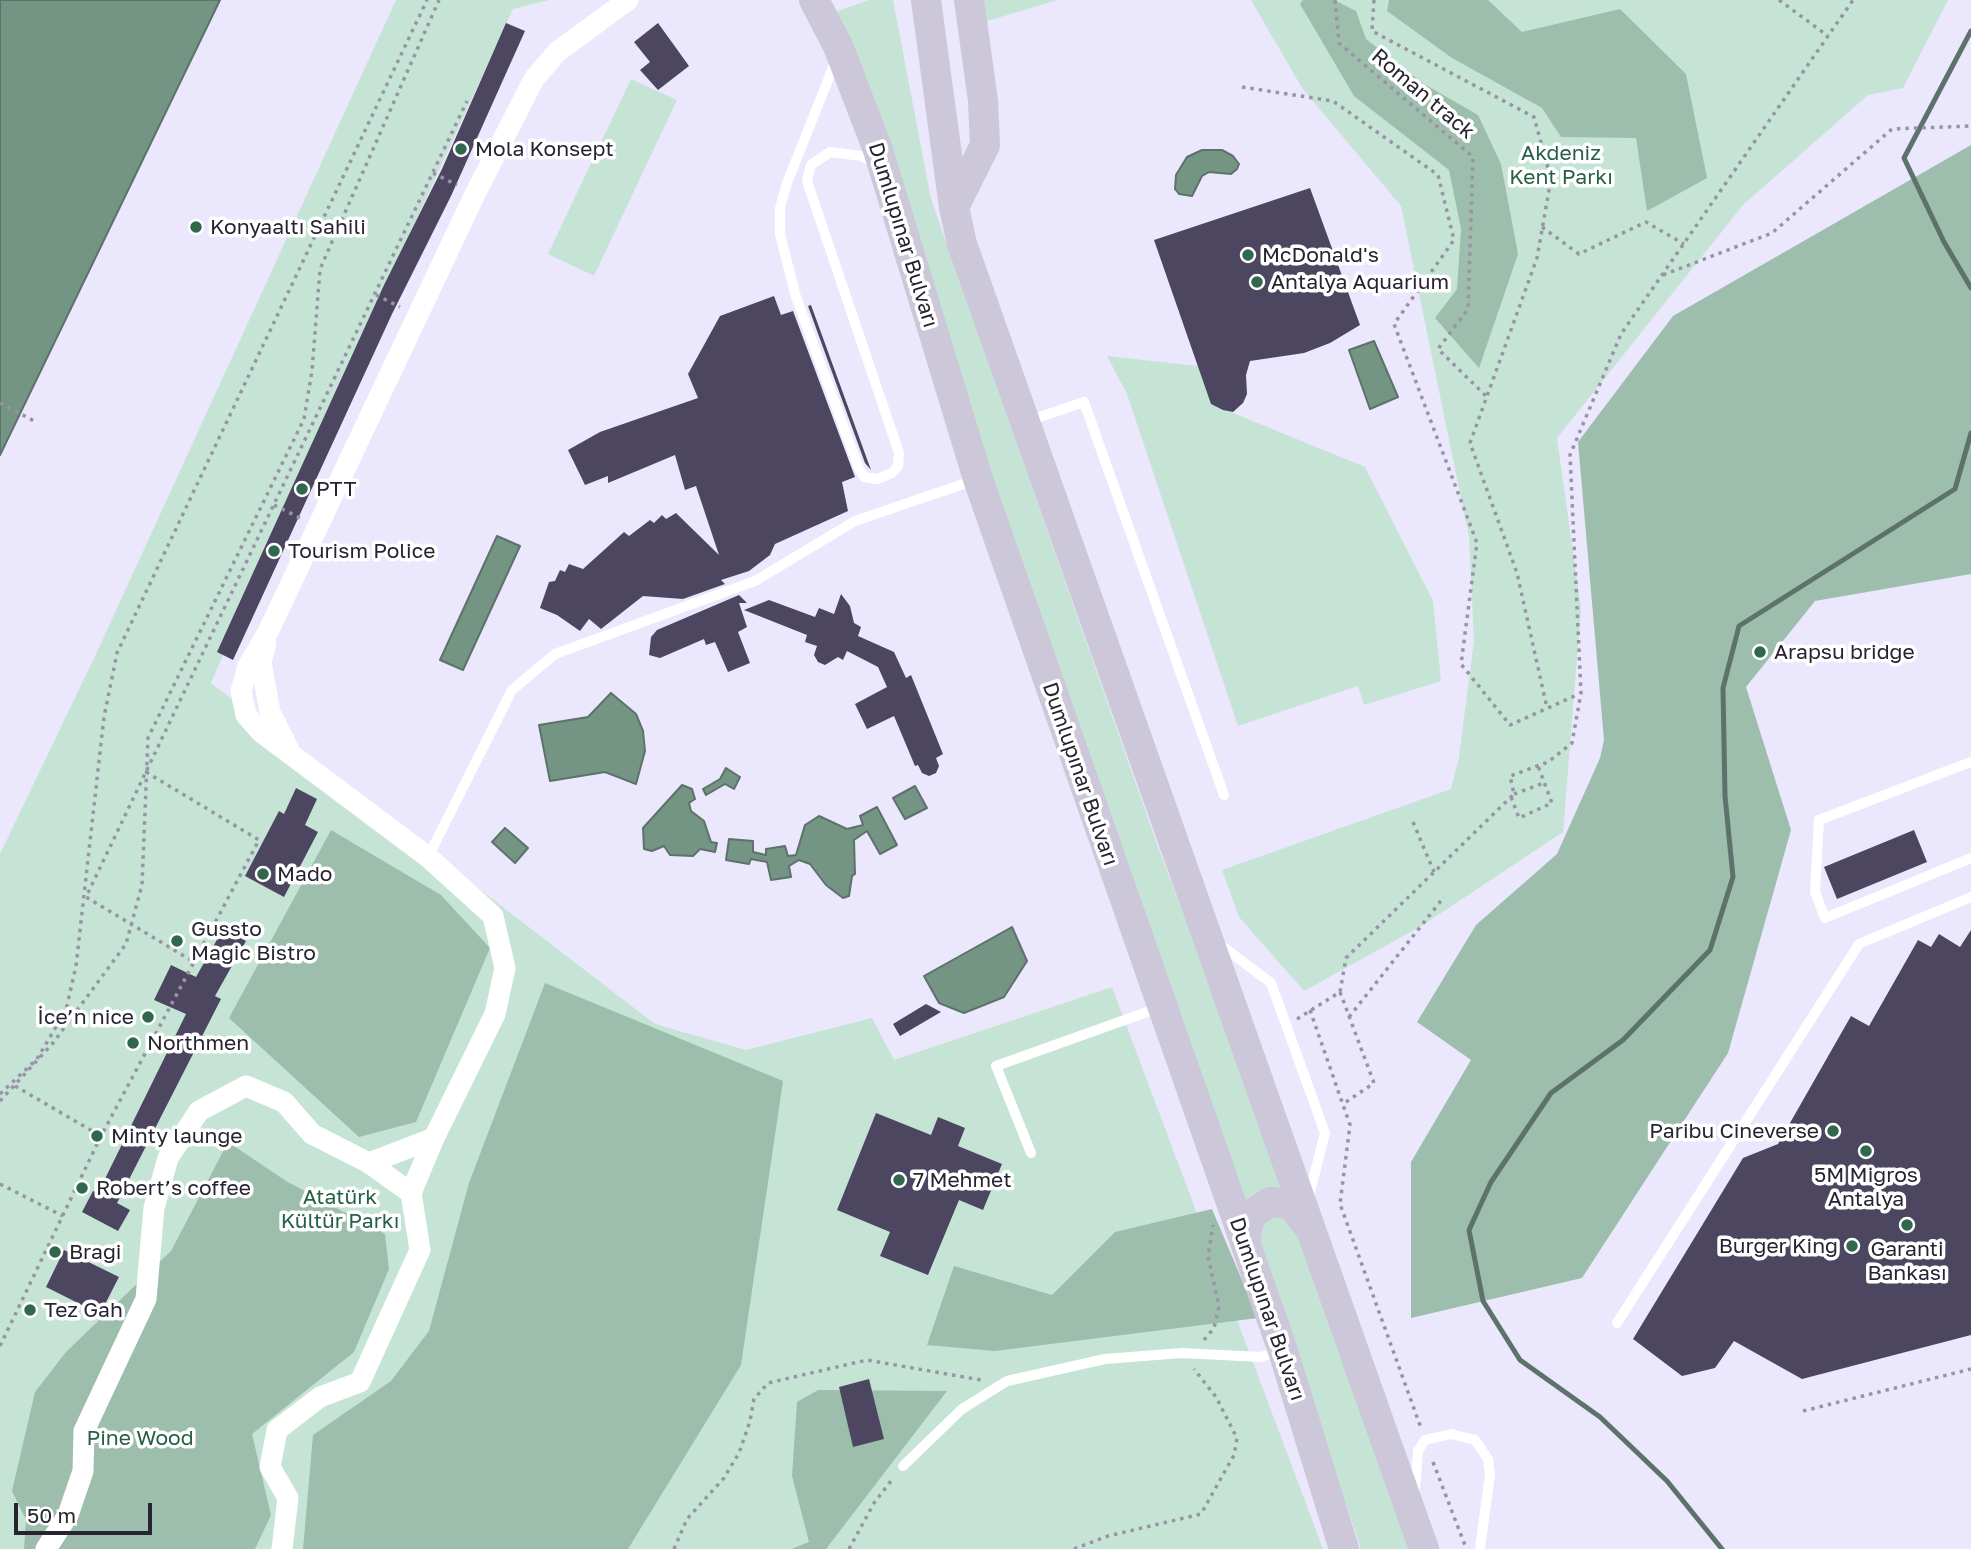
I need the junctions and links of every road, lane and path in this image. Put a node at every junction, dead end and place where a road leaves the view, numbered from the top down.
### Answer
1 (427, 0) edge
2 (439, 0) edge
3 (628, 0) edge
4 (814, 0) edge
5 (926, 0) edge
6 (969, 0) edge
7 (1335, 0) edge
8 (1374, 0) edge
9 (1779, 0) edge
10 (1853, 0) edge
11 (1828, 36) junction
12 (838, 46) junction
13 (1242, 87) dead end
14 (467, 101) dead end
15 (1971, 126) edge
16 (433, 173) junction
17 (886, 177) junction
18 (475, 194) junction
19 (954, 207) junction
20 (1542, 227) junction
21 (1684, 244) junction
22 (1661, 276) junction
23 (375, 295) junction
24 (418, 316) junction
25 (1487, 397) junction
26 (0, 403) edge
27 (36, 422) dead end
28 (1025, 422) junction
29 (978, 479) junction
30 (274, 505) junction
31 (318, 527) junction
32 (1581, 693) junction
33 (1547, 708) junction
34 (1971, 762) edge
35 (1538, 766) junction
36 (146, 772) junction
37 (1544, 783) junction
38 (1224, 795) dead end
39 (1512, 796) junction
40 (1413, 822) dead end
41 (428, 856) junction
42 (1971, 859) edge
43 (1434, 872) junction
44 (86, 897) junction
45 (1444, 897) dead end
46 (1971, 897) edge
47 (132, 924) junction
48 (1207, 934) junction
49 (194, 962) junction
50 (1340, 992) junction
51 (1161, 1007) junction
52 (1310, 1010) junction
53 (1349, 1017) junction
54 (1286, 1025) junction
55 (14, 1085) junction
56 (0, 1094) edge
57 (0, 1101) edge
58 (1343, 1104) junction
59 (101, 1136) junction
60 (434, 1138) junction
61 (1031, 1153) dead end
62 (369, 1163) junction
63 (0, 1184) edge
64 (411, 1193) junction
65 (63, 1216) junction
66 (1309, 1219) junction
67 (1246, 1243) junction
68 (1617, 1323) dead end
69 (0, 1346) edge
70 (1283, 1351) junction
71 (1182, 1353) junction
72 (1971, 1369) edge
73 (1007, 1381) junction
74 (1803, 1411) dead end
75 (1425, 1440) junction
76 (903, 1466) joint
77 (1419, 1535) edge
78 (46, 1549) edge
79 (282, 1549) edge
80 (674, 1549) edge
81 (849, 1549) edge
82 (1074, 1549) edge
83 (1345, 1549) edge
84 (1474, 1549) edge
85 (1480, 1549) edge

1 - 44 path
2 - 36 path
3 - 18 street
4 - 12 main road, Dumlupınar Bulvarı
5 - 19 main road
6 - 19 main road
7 - 25 path, Roman track
8 - 20 path
9 - 11 path
10 - 11 path
11 - 21 path
12 - 17 main road, Dumlupınar Bulvarı
12 - 17 lane
13 - 33 path
14 - 16 path
15 - 22 path
16 - 18 path
16 - 23 path
17 - 29 main road, Dumlupınar Bulvarı
18 - 24 street
19 - 28 main road
20 - 21 path
20 - 25 path
21 - 22 path
22 - 32 path
23 - 24 path
23 - 30 path
24 - 31 street
25 - 33 path
26 - 27 path
28 - 38 lane
28 - 48 main road
29 - 41 lane
29 - 51 main road, Dumlupınar Bulvarı
30 - 31 path
30 - 36 path
31 - 41 street
32 - 33 path
32 - 35 path
34 - 42 lane
35 - 37 path
35 - 39 path
36 - 44 path
36 - 47 path
36 - 49 path
37 - 39 path
37 - 39 path
39 - 43 path
40 - 43 path
41 - 60 street
43 - 50 path
44 - 47 path
44 - 55 path
45 - 53 path
46 - 68 lane
47 - 49 path
47 - 55 path
48 - 54 lane
48 - 66 main road
49 - 59 path
50 - 52 path
50 - 53 path
51 - 61 lane
51 - 67 main road, Dumlupınar Bulvarı
52 - 54 path
52 - 58 path
53 - 58 path
54 - 66 lane
55 - 56 path
55 - 57 path
55 - 59 path
58 - 75 path
59 - 65 path
60 - 62 street
60 - 64 street
62 - 64 street
62 - 78 street
63 - 65 path
64 - 79 street
65 - 69 path
66 - 67 main road
66 - 77 main road
67 - 70 main road, Dumlupınar Bulvarı
70 - 71 lane
70 - 83 main road, Dumlupınar Bulvarı
71 - 73 lane
71 - 82 path
72 - 74 path
73 - 76 lane
73 - 80 path
75 - 77 lane
75 - 84 path
75 - 85 lane
76 - 81 path

